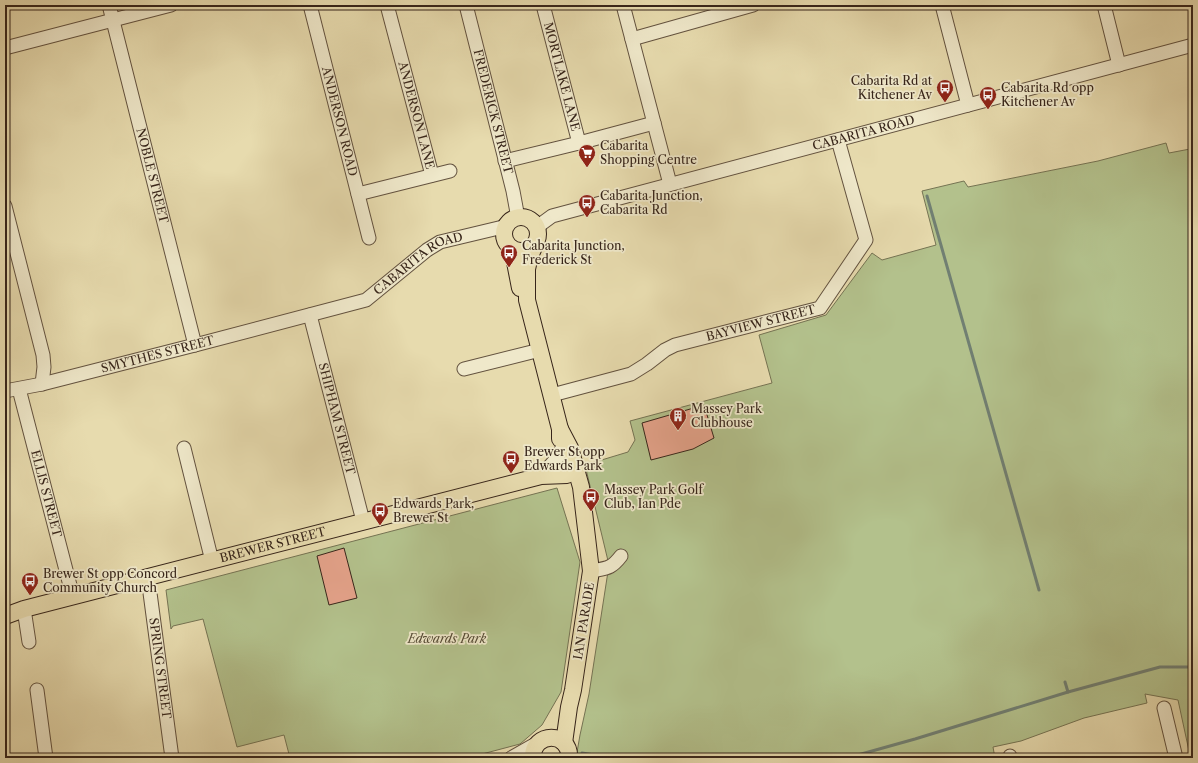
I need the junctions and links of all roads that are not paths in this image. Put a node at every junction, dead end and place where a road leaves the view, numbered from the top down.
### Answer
1 (109, 5) edge
2 (171, 5) edge
3 (310, 5) edge
4 (387, 5) edge
5 (466, 5) edge
6 (543, 5) edge
7 (623, 5) edge
8 (753, 5) edge
9 (942, 5) edge
10 (1104, 5) edge
11 (113, 20) junction
12 (632, 39) junction
13 (1193, 45) edge
14 (5, 48) edge
15 (1120, 65) junction
16 (968, 105) junction
17 (654, 123) junction
18 (838, 140) junction
19 (579, 143) junction
20 (505, 161) junction
21 (450, 171) dead end
22 (432, 175) junction
23 (670, 184) junction
24 (358, 194) junction
25 (5, 206) edge
26 (512, 222) junction
27 (537, 228) junction
28 (369, 238) dead end
29 (535, 245) junction
30 (510, 247) junction
31 (527, 300) junction
32 (310, 315) junction
33 (195, 346) junction
34 (540, 350) junction
35 (43, 355) junction
36 (464, 369) dead end
37 (57, 380) junction
38 (42, 384) junction
39 (19, 389) junction
40 (5, 392) edge
41 (552, 395) junction
42 (184, 448) dead end
43 (567, 463) junction
44 (363, 522) junction
45 (621, 556) dead end
46 (212, 561) junction
47 (591, 571) junction
48 (148, 578) junction
49 (73, 597) junction
50 (24, 609) junction
51 (5, 616) edge
52 (29, 642) dead end
53 (37, 690) dead end
54 (569, 707) junction
55 (1164, 708) dead end
56 (543, 740) junction
57 (567, 750) edge
58 (46, 758) edge
59 (172, 758) edge
60 (511, 758) edge
61 (533, 758) edge
62 (1176, 758) edge

1 - 11 street, NOBLE STREET
2 - 11 street
3 - 24 street, ANDERSON ROAD
4 - 22 street, ANDERSON LANE
5 - 20 street, FREDERICK STREET
6 - 19 street, MORTLAKE LANE
7 - 12 street
8 - 12 street
9 - 16 street
10 - 15 street
11 - 14 street
11 - 33 street, NOBLE STREET
12 - 17 street
13 - 15 street, CABARITA ROAD
15 - 16 street, CABARITA ROAD
16 - 18 street, CABARITA ROAD
17 - 19 street, MORTLAKE LANE
17 - 23 street
18 - 23 street, CABARITA ROAD
18 - 41 street, BAYVIEW STREET
19 - 20 street
20 - 26 street, FREDERICK STREET
21 - 22 street
22 - 24 street, ANDERSON LANE
23 - 27 street, CABARITA ROAD
24 - 28 street, ANDERSON ROAD
25 - 35 street
26 - 27 main road
26 - 30 main road
26 - 32 street, CABARITA ROAD
27 - 29 main road
29 - 30 main road
29 - 31 main road
30 - 31 main road
31 - 34 main road
32 - 33 street, SMYTHES STREET
32 - 44 street, SHIPHAM STREET
33 - 37 street, SMYTHES STREET
34 - 36 street
34 - 41 main road
35 - 37 street
35 - 38 street
37 - 38 street, SMYTHES STREET
38 - 39 street, SMYTHES STREET
39 - 40 street, SMYTHES STREET
39 - 49 street, ELLIS STREET
41 - 43 main road, IAN PARADE
42 - 46 street
43 - 44 main road, BREWER STREET
43 - 47 main road, IAN PARADE
44 - 46 main road, BREWER STREET
45 - 47 street
46 - 48 main road, BREWER STREET
47 - 54 main road, IAN PARADE
48 - 49 main road, BREWER STREET
48 - 59 street, SPRING STREET
49 - 50 main road, BREWER STREET
50 - 51 main road, BREWER STREET
50 - 52 street
53 - 58 street
54 - 56 main road, IAN PARADE
54 - 57 main road, IAN PARADE
55 - 62 street
56 - 57 main road
56 - 60 street
56 - 61 main road, IAN PARADE

